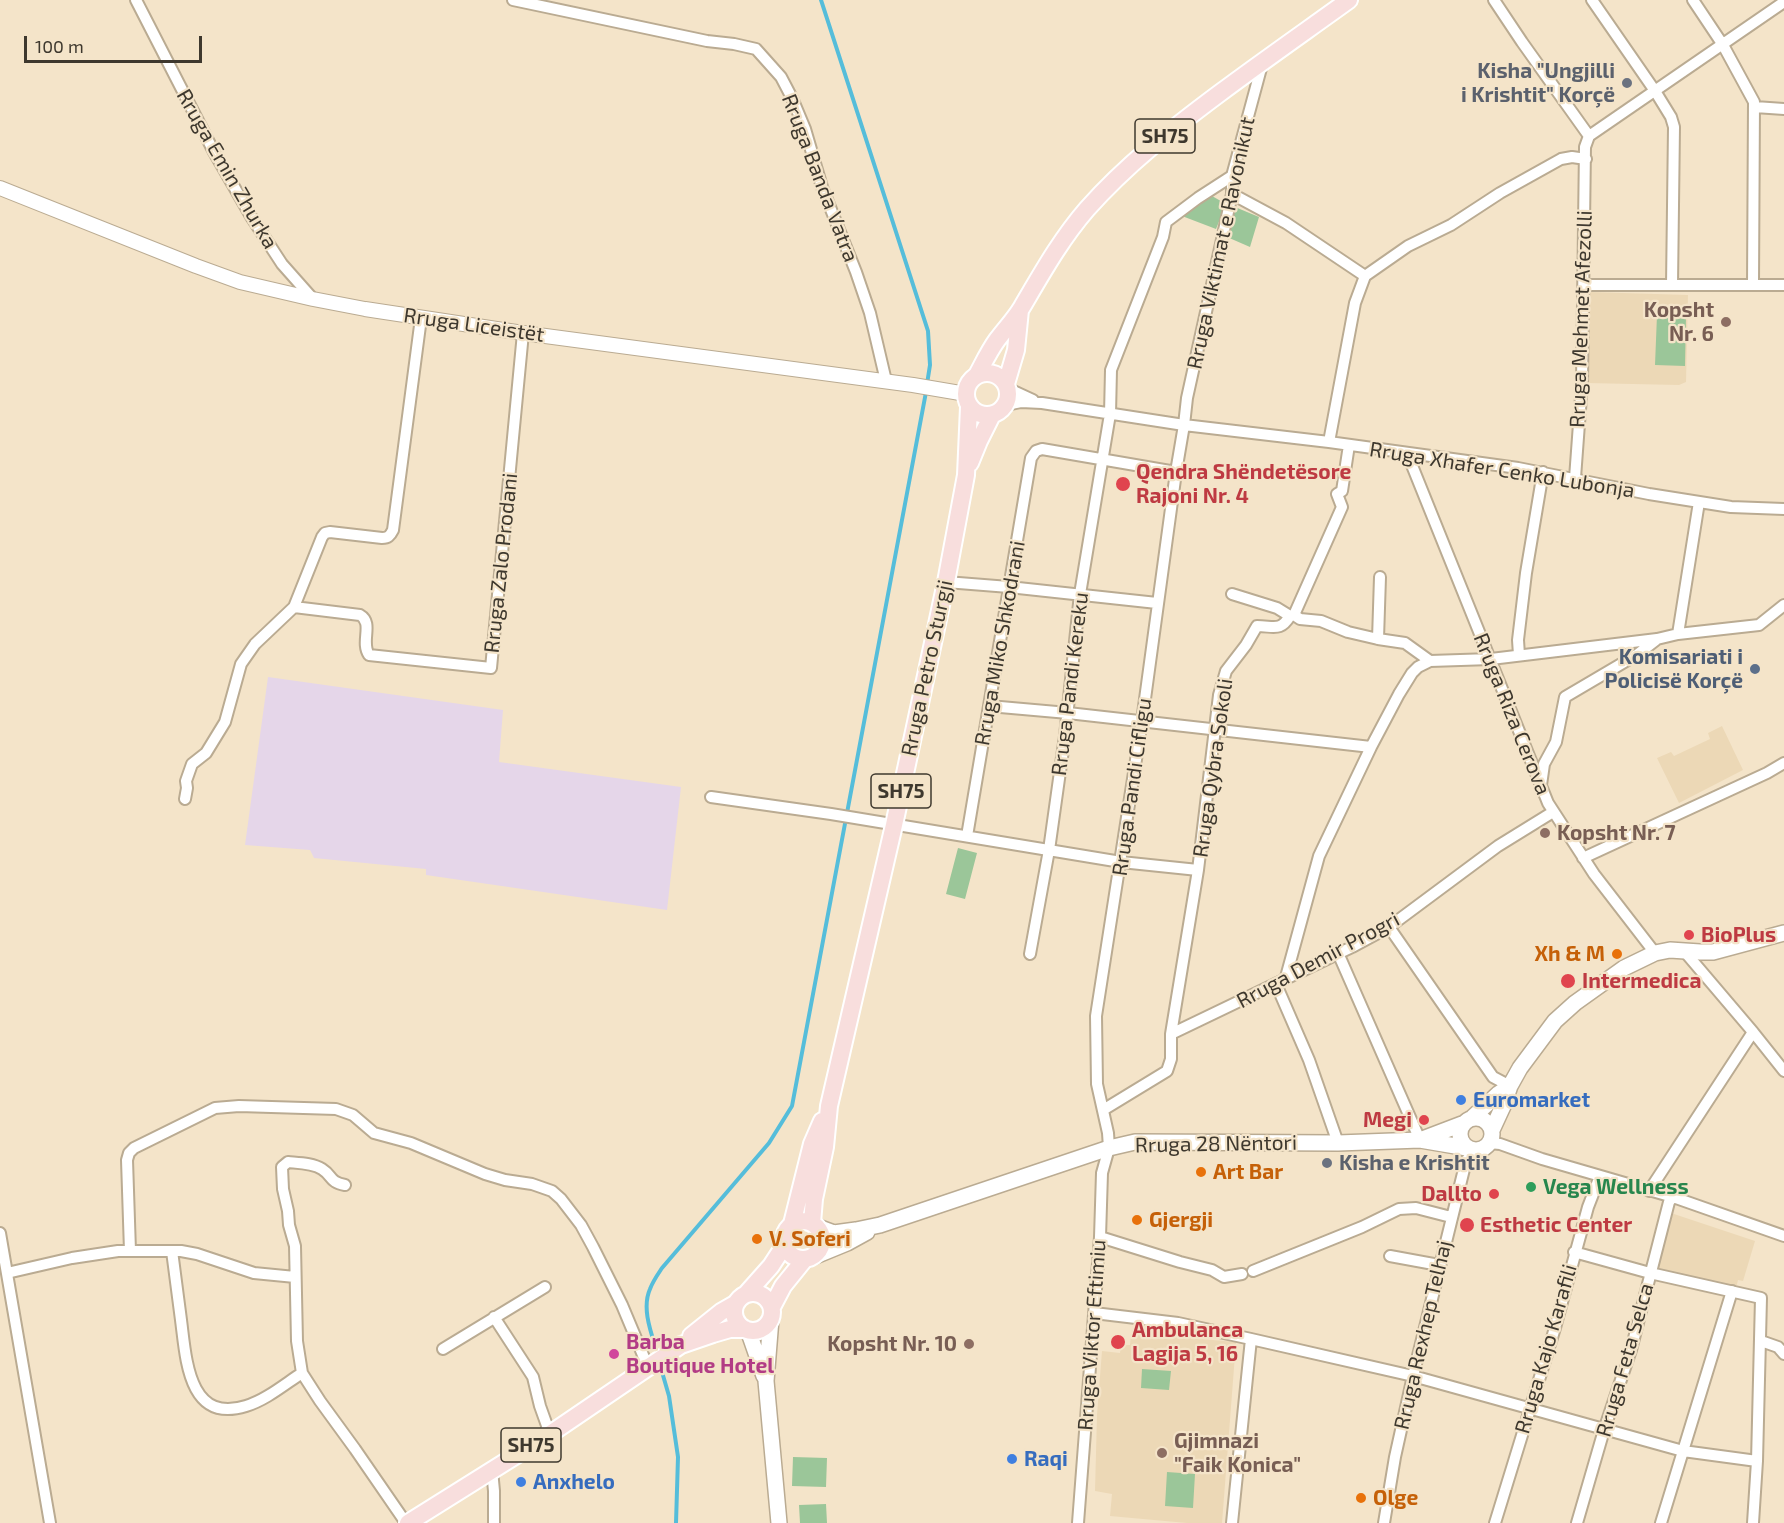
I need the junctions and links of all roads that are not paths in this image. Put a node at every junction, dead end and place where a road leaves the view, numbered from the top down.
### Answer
1 (136, 0) edge
2 (513, 0) edge
3 (1349, 0) edge
4 (1494, 0) edge
5 (1592, 0) edge
6 (1693, 0) edge
7 (1784, 2) edge
8 (1723, 45) junction
9 (1263, 61) junction
10 (1654, 91) junction
11 (1755, 106) junction
12 (1784, 109) edge
13 (1589, 136) junction
14 (1586, 159) junction
15 (1232, 176) junction
16 (0, 188) edge
17 (1232, 194) junction
18 (1365, 276) junction
19 (1584, 285) junction
20 (1672, 285) junction
21 (1754, 285) junction
22 (1784, 285) edge
23 (313, 300) junction
24 (1020, 310) junction
25 (421, 318) junction
26 (524, 333) junction
27 (977, 375) junction
28 (886, 381) junction
29 (1007, 386) junction
30 (962, 397) junction
31 (1042, 403) junction
32 (1006, 405) junction
33 (1110, 414) junction
34 (992, 415) junction
35 (1184, 425) junction
36 (1329, 442) junction
37 (1349, 445) junction
38 (1407, 453) junction
39 (1102, 460) junction
40 (1176, 472) junction
41 (1543, 472) junction
42 (966, 475) junction
43 (1575, 478) junction
44 (1699, 502) junction
45 (1784, 509) edge
46 (1380, 577) dead end
47 (946, 582) junction
48 (1009, 587) junction
49 (1080, 594) junction
50 (1232, 594) dead end
51 (1157, 603) junction
52 (1784, 605) edge
53 (294, 607) junction
54 (1292, 615) junction
55 (1678, 634) junction
56 (1378, 639) junction
57 (1657, 639) junction
58 (1519, 655) junction
59 (1491, 659) junction
60 (1430, 661) junction
61 (989, 706) junction
62 (1068, 712) junction
63 (1142, 721) junction
64 (1214, 729) junction
65 (1371, 747) junction
66 (1784, 763) edge
67 (1541, 786) junction
68 (711, 797) dead end
69 (185, 799) dead end
70 (1553, 812) junction
71 (894, 825) junction
72 (967, 836) junction
73 (1049, 850) junction
74 (1583, 858) junction
75 (1121, 862) junction
76 (1198, 870) junction
77 (1389, 927) junction
78 (1784, 933) edge
79 (1685, 952) junction
80 (1338, 953) junction
81 (1655, 953) junction
82 (1030, 954) dead end
83 (1286, 977) junction
84 (1276, 984) junction
85 (1753, 1032) junction
86 (1171, 1034) junction
87 (1784, 1071) edge
88 (1510, 1086) junction
89 (829, 1106) junction
90 (1103, 1110) junction
91 (1467, 1120) junction
92 (1490, 1137) junction
93 (1420, 1140) junction
94 (1338, 1143) junction
95 (1109, 1148) junction
96 (1471, 1149) junction
97 (1600, 1176) junction
98 (345, 1185) dead end
99 (1649, 1191) junction
100 (1672, 1197) junction
101 (1451, 1217) junction
102 (792, 1224) junction
103 (814, 1225) junction
104 (880, 1225) junction
105 (0, 1233) edge
106 (1784, 1236) edge
107 (1100, 1237) junction
108 (784, 1246) junction
109 (130, 1251) junction
110 (172, 1251) junction
111 (1575, 1252) junction
112 (1390, 1256) dead end
113 (806, 1259) junction
114 (1439, 1265) junction
115 (7, 1273) junction
116 (1650, 1273) junction
117 (295, 1277) junction
118 (544, 1287) dead end
119 (1732, 1291) junction
120 (741, 1299) junction
121 (772, 1313) junction
122 (1094, 1313) junction
123 (494, 1317) junction
124 (746, 1330) junction
125 (1251, 1339) junction
126 (1761, 1341) junction
127 (683, 1344) junction
128 (442, 1349) dead end
129 (1784, 1354) edge
130 (650, 1365) junction
131 (303, 1373) junction
132 (1413, 1376) junction
133 (766, 1382) junction
134 (1530, 1407) junction
135 (1604, 1430) junction
136 (550, 1434) junction
137 (1683, 1451) junction
138 (1757, 1461) junction
139 (492, 1470) junction
140 (50, 1523) edge
141 (407, 1523) edge
142 (494, 1523) edge
143 (779, 1523) edge
144 (1078, 1523) edge
145 (1232, 1523) edge
146 (1384, 1523) edge
147 (1495, 1523) edge
148 (1577, 1523) edge
149 (1661, 1523) edge
150 (1753, 1523) edge

1 - 23 street, Rruga Emin Zhurka
2 - 28 street, Rruga Banda Vatra
3 - 9 main road, SH75
4 - 13 street
5 - 10 street
6 - 8 street
7 - 8 street
8 - 10 street
8 - 11 street
9 - 15 street, Rruga Viktimat e Ravonikut
9 - 24 main road, SH75
10 - 13 street
10 - 20 street
11 - 12 street
11 - 21 street
13 - 14 street, Rruga Mehmet Afezolli
14 - 18 street
14 - 19 street, Rruga Mehmet Afezolli
15 - 17 street, Rruga Viktimat e Ravonikut
15 - 33 street, Rruga Pandi Kereku
16 - 23 street, Rruga Liceistët
17 - 18 street
17 - 35 street, Rruga Viktimat e Ravonikut
18 - 36 street
19 - 20 street
19 - 43 street, Rruga Mehmet Afezolli
20 - 21 street
21 - 22 street
23 - 25 street, Rruga Liceistët
24 - 27 main road
24 - 29 main road
25 - 26 street, Rruga Liceistët
25 - 53 street
26 - 28 street, Rruga Liceistët
26 - 53 street, Rruga Zalo Prodani
27 - 29 main road
27 - 30 main road
28 - 30 street, Rruga Liceistët
29 - 31 street, Rruga Xhafer Cenko Lubonja
29 - 32 main road
30 - 34 main road
30 - 42 main road, Rruga Petro Sturgji
31 - 32 street, Rruga Xhafer Cenko Lubonja
31 - 33 street, Rruga Xhafer Cenko Lubonja
32 - 34 main road
33 - 35 street, Rruga Xhafer Cenko Lubonja
33 - 39 street, Rruga Pandi Kereku
34 - 42 main road, Rruga Petro Sturgji
35 - 36 street, Rruga Xhafer Cenko Lubonja
35 - 40 street, Rruga Pandi Cifligu
36 - 37 street, Rruga Xhafer Cenko Lubonja
37 - 38 street, Rruga Xhafer Cenko Lubonja
37 - 54 street
38 - 41 street, Rruga Xhafer Cenko Lubonja
38 - 59 street, Rruga Riza Cerova
39 - 40 street
39 - 48 street, Rruga Miko Shkodrani
39 - 49 street, Rruga Pandi Kereku
40 - 51 street, Rruga Pandi Cifligu
41 - 43 street, Rruga Xhafer Cenko Lubonja
41 - 58 street
42 - 47 main road, Rruga Petro Sturgji / SH75
43 - 44 street, Rruga Xhafer Cenko Lubonja
44 - 45 street, Rruga Xhafer Cenko Lubonja
44 - 55 street
46 - 56 street
47 - 48 street
47 - 71 main road, Rruga Petro Sturgji / SH75
48 - 49 street
48 - 61 street, Rruga Miko Shkodrani
49 - 51 street
49 - 62 street, Rruga Pandi Kereku
50 - 54 street
51 - 63 street, Rruga Pandi Cifligu
52 - 55 street
53 - 69 street
54 - 56 street
54 - 64 street, Rruga Qybra Sokoli
55 - 57 street
56 - 60 street
57 - 58 street
57 - 67 street
58 - 59 street
59 - 60 street
59 - 67 street, Rruga Riza Cerova
60 - 65 street
61 - 62 street
61 - 72 street, Rruga Miko Shkodrani
62 - 63 street
62 - 73 street, Rruga Pandi Kereku
63 - 64 street
63 - 75 street, Rruga Pandi Cifligu
64 - 65 street
64 - 76 street, Rruga Qybra Sokoli
65 - 83 street
66 - 74 street
67 - 70 street, Rruga Riza Cerova
68 - 71 street
70 - 74 street, Rruga Riza Cerova
70 - 77 street, Rruga Demir Progri
71 - 72 street
71 - 89 main road, Rruga Petro Sturgji / SH75
72 - 73 street
73 - 75 street
73 - 82 street, Rruga Pandi Kereku
74 - 81 street, Rruga Riza Cerova
75 - 76 street
75 - 90 street, Rruga Pandi Cifligu
76 - 86 street, Rruga Qybra Sokoli
77 - 80 street, Rruga Demir Progri
77 - 88 street
78 - 79 main road, Rruga 28 Nëntori / SH75
79 - 81 main road, Rruga 28 Nëntori / SH75
79 - 85 street
80 - 83 street, Rruga Demir Progri
80 - 93 street
81 - 88 main road, Rruga 28 Nëntori / SH75
83 - 84 street, Rruga Demir Progri
84 - 86 street, Rruga Demir Progri
84 - 94 street
85 - 87 street
85 - 99 street
86 - 90 street
88 - 91 main road, Rruga 28 Nëntori / SH75
88 - 92 main road, Rruga 28 Nëntori / SH75
89 - 102 main road, Rruga Petro Sturgji / SH75
89 - 103 main road, Rruga Petro Sturgji / SH75
90 - 95 street, Rruga Pandi Cifligu
91 - 92 main road
91 - 93 main road, Rruga 28 Nëntori / SH75
91 - 96 main road
92 - 96 main road
92 - 97 street
93 - 94 main road, Rruga 28 Nëntori / SH75
93 - 96 main road, Rruga 28 Nëntori / SH75
94 - 95 main road, Rruga 28 Nëntori / SH75
95 - 104 main road, Rruga 28 Nëntori / SH75
95 - 107 street, Rruga Viktor Eftimiu
96 - 101 street, Rruga Rexhep Telhaj
97 - 99 street
97 - 111 street, Rruga Kajo Karafili
98 - 117 street
99 - 100 street
100 - 106 street
100 - 116 street, Rruga Feta Selca
101 - 107 street
101 - 114 street, Rruga Rexhep Telhaj
102 - 103 main road, SH75
102 - 108 main road, SH75
103 - 104 main road, Rruga 28 Nëntori / SH75
103 - 113 main road, SH75
104 - 113 main road, Rruga 28 Nëntori / SH75
105 - 115 street
107 - 122 street, Rruga Viktor Eftimiu
108 - 113 main road
108 - 120 main road, SH75
109 - 110 street
109 - 115 street
109 - 130 street
110 - 117 street
110 - 131 street
111 - 116 street
111 - 134 street, Rruga Kajo Karafili
112 - 114 street
113 - 121 main road, SH75
114 - 132 street, Rruga Rexhep Telhaj
115 - 140 street
116 - 119 street
116 - 135 street, Rruga Feta Selca
117 - 131 street
118 - 123 street
119 - 126 street
119 - 137 street
120 - 121 main road
120 - 124 main road
120 - 127 main road, SH75
121 - 124 main road, SH75
121 - 133 main road
122 - 125 street
122 - 144 street, Rruga Viktor Eftimiu
123 - 128 street
123 - 136 street
124 - 127 main road, SH75
124 - 133 main road
125 - 132 street
125 - 145 street
126 - 129 street
126 - 138 street
127 - 130 main road, SH75
130 - 136 main road, SH75
131 - 141 street
132 - 134 street
132 - 146 street, Rruga Rexhep Telhaj
133 - 143 main road
134 - 135 street
134 - 147 street, Rruga Kajo Karafili
135 - 137 street
135 - 148 street, Rruga Feta Selca
136 - 139 main road, SH75
137 - 138 street
137 - 149 street
138 - 150 street
139 - 141 main road, SH75
139 - 142 street

